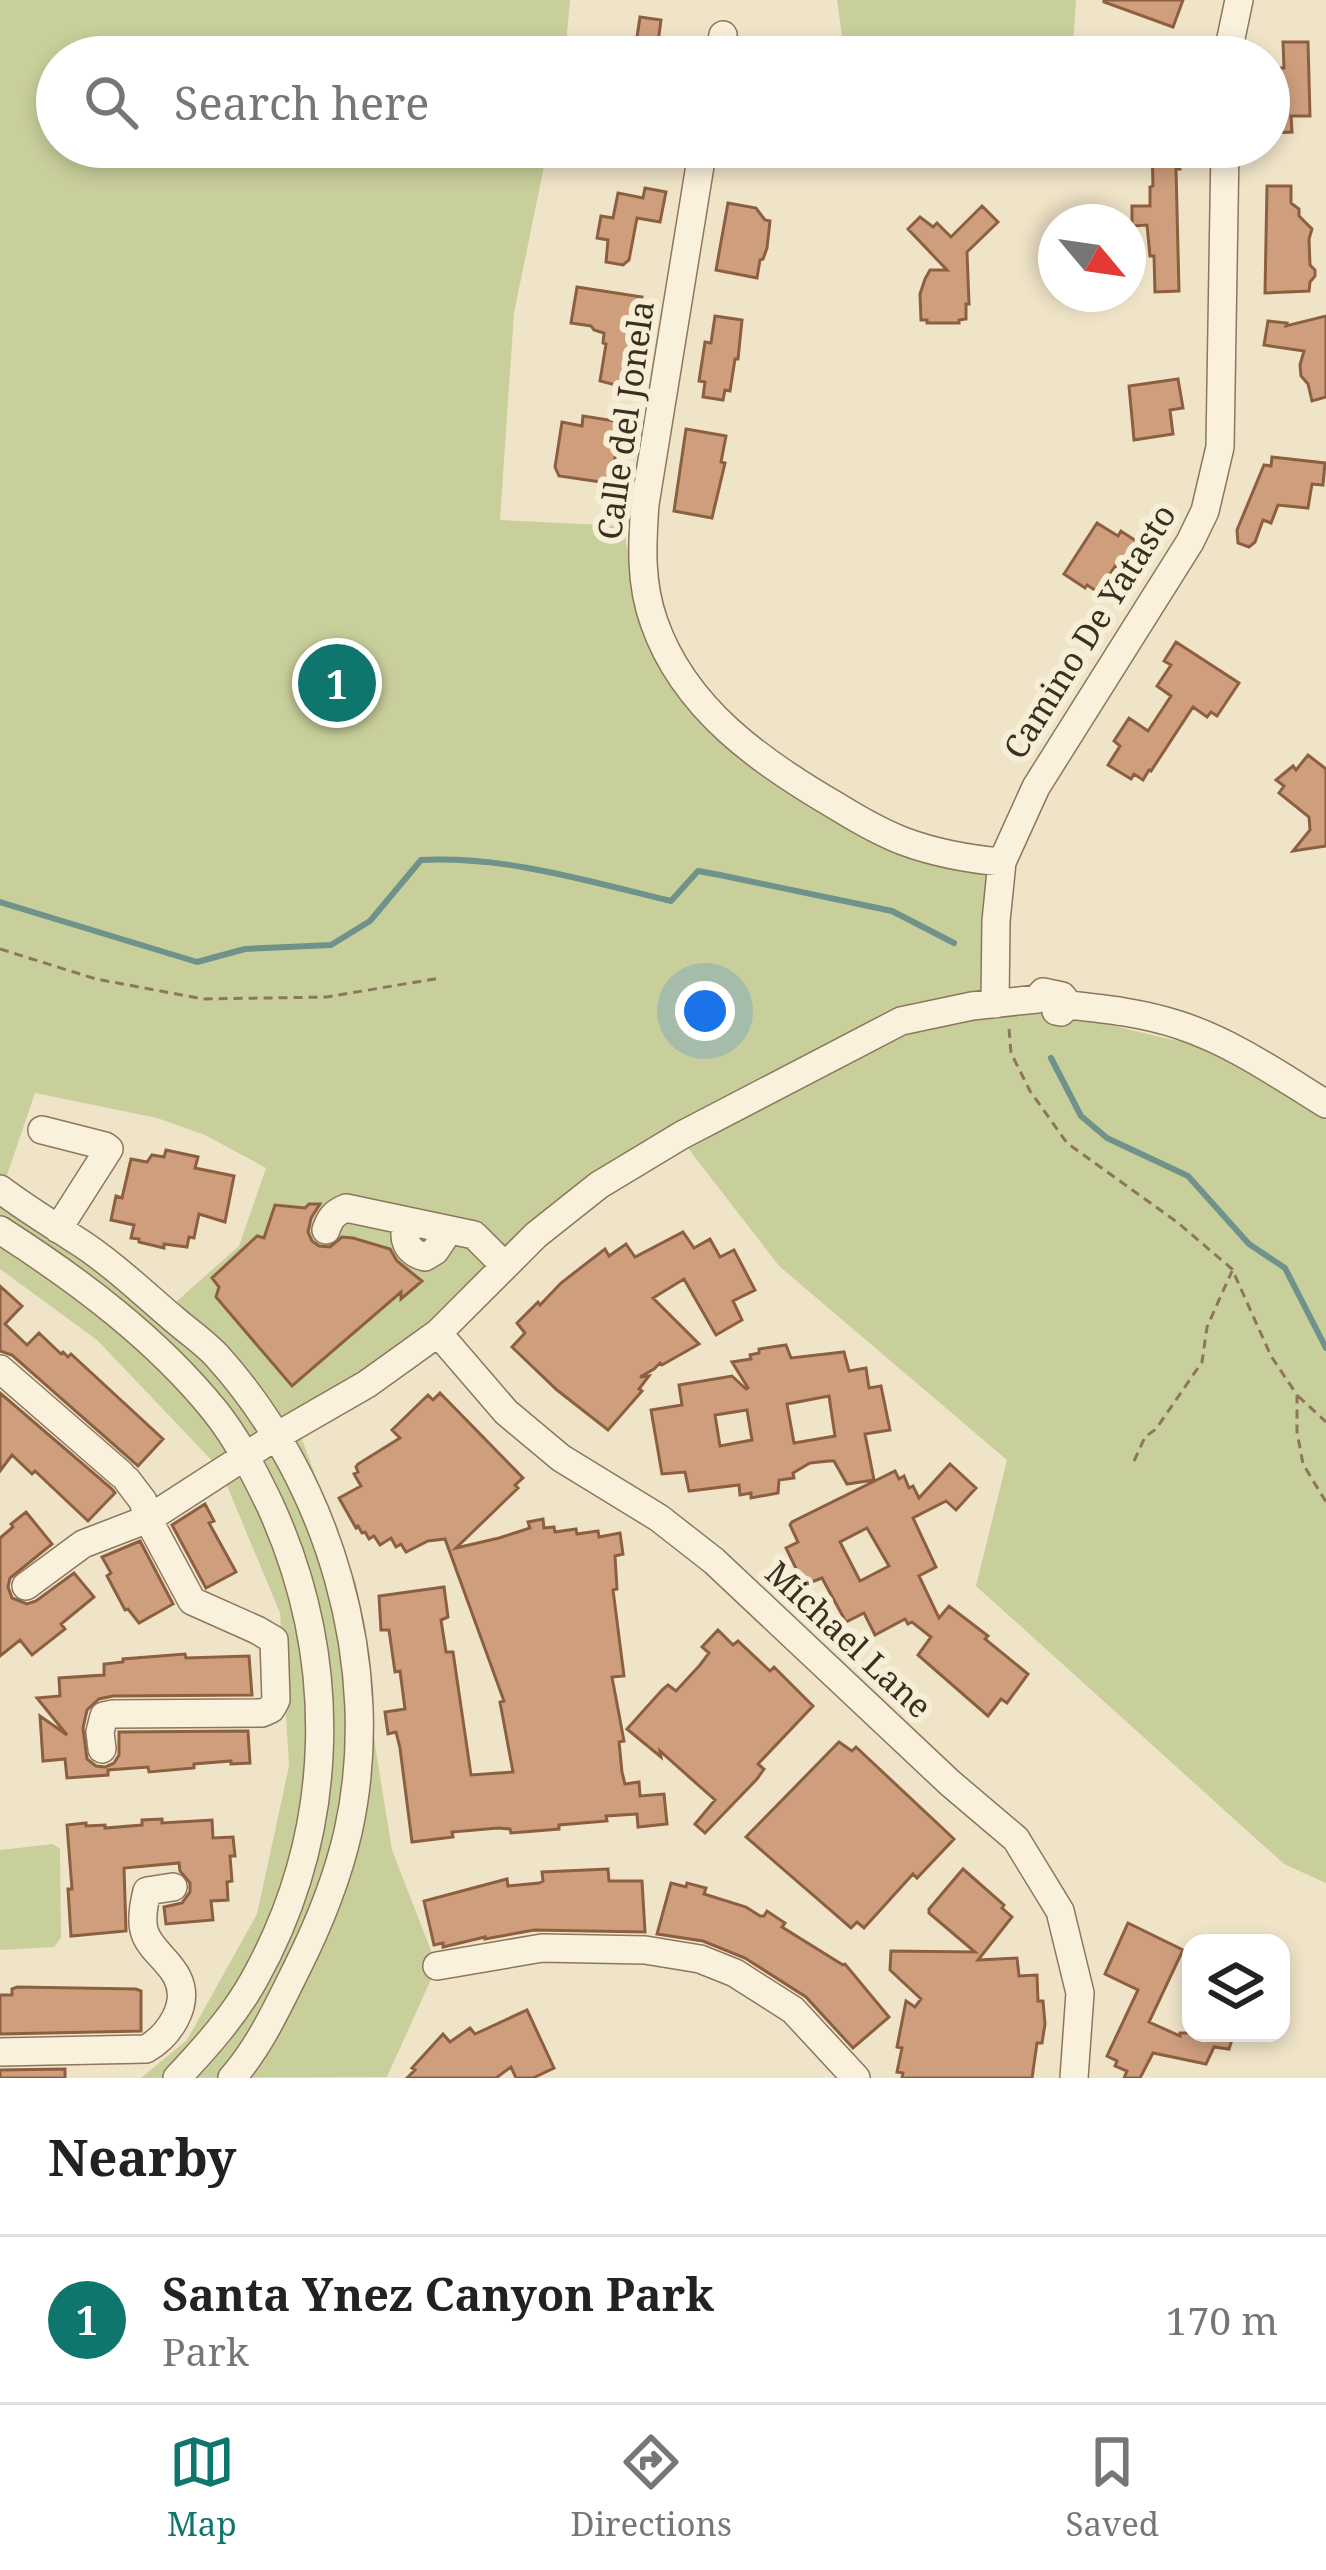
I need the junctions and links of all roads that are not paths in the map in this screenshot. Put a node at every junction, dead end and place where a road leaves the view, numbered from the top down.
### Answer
1 (1239, 0) edge
2 (1231, 36) edge
3 (700, 168) edge
4 (1225, 168) edge
5 (1002, 862) junction
6 (995, 1004) junction
7 (1326, 1104) edge
8 (42, 1130) dead end
9 (0, 1189) edge
10 (58, 1229) junction
11 (0, 1230) edge
12 (326, 1230) dead end
13 (505, 1266) junction
14 (438, 1333) junction
15 (0, 1369) edge
16 (275, 1437) junction
17 (247, 1457) junction
18 (148, 1519) junction
19 (26, 1586) dead end
20 (102, 1749) dead end
21 (173, 1887) dead end
22 (437, 1966) dead end
23 (0, 2052) edge
24 (176, 2078) edge
25 (232, 2078) edge
26 (856, 2078) edge
27 (1074, 2078) edge

1 - 2 street
3 - 5 street, Calle del Jonela
4 - 5 street, Camino De Yatasto
5 - 6 street, Camino De Yatasto
6 - 7 street
6 - 13 street
8 - 10 street
9 - 10 street
10 - 16 street
11 - 17 street
12 - 13 street
13 - 14 street
14 - 16 street
14 - 27 street, Michael Lane
15 - 18 street
16 - 17 street
16 - 25 street
17 - 18 street
17 - 24 street
18 - 19 street
18 - 20 street
21 - 23 street
22 - 26 street

